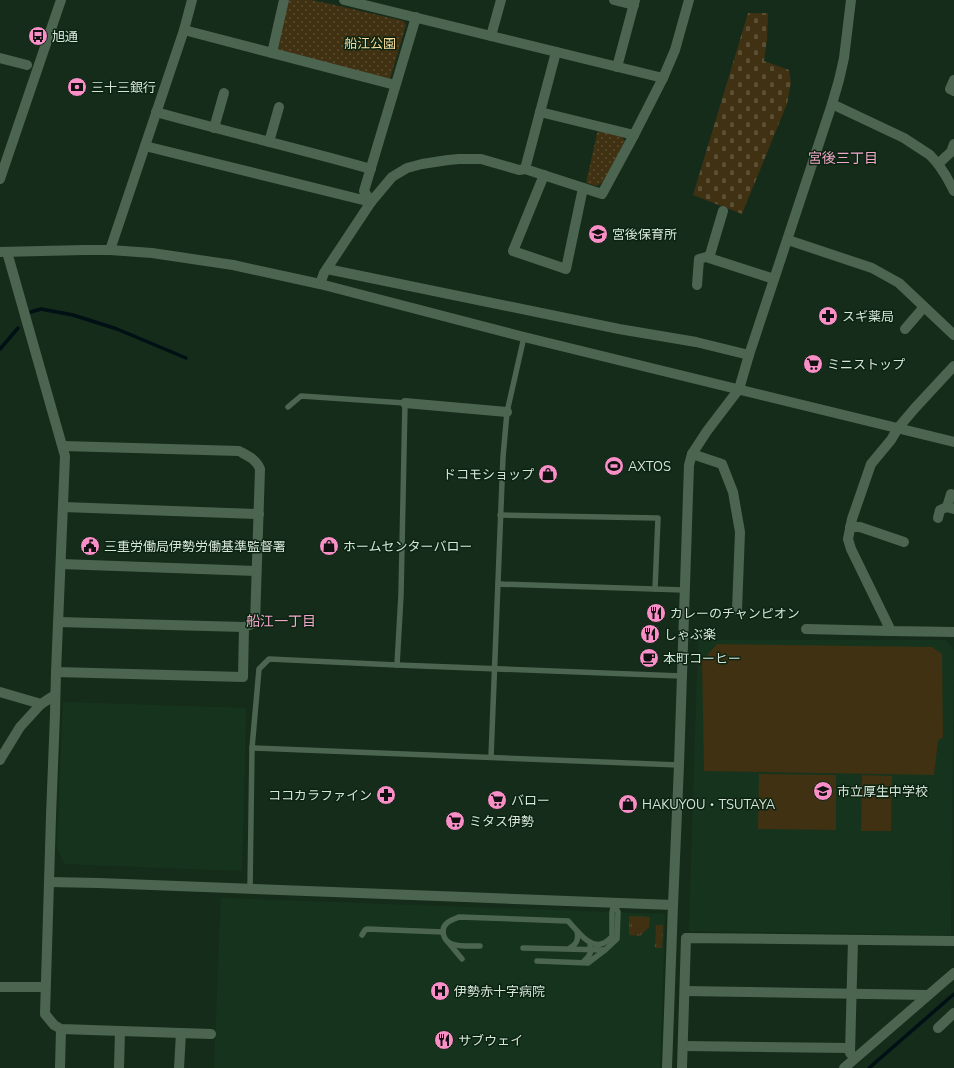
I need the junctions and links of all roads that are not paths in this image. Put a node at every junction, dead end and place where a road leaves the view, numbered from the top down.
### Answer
1 (60, 0) edge
2 (192, 0) edge
3 (284, 0) edge
4 (344, 0) edge
5 (501, 0) edge
6 (614, 0) edge
7 (689, 0) edge
8 (851, 0) edge
9 (634, 2) edge
10 (416, 17) junction
11 (184, 30) junction
12 (491, 36) junction
13 (556, 52) junction
14 (272, 53) junction
15 (0, 58) edge
16 (27, 66) dead end
17 (617, 67) junction
18 (663, 78) junction
19 (954, 80) edge
20 (396, 85) junction
21 (954, 91) edge
22 (224, 93) dead end
23 (832, 104) junction
24 (279, 106) dead end
25 (156, 112) junction
26 (540, 112) junction
27 (214, 128) junction
28 (634, 135) junction
29 (269, 142) junction
30 (954, 144) edge
31 (145, 146) junction
32 (938, 164) junction
33 (371, 168) junction
34 (524, 169) junction
35 (544, 175) junction
36 (0, 179) edge
37 (583, 188) junction
38 (954, 191) edge
39 (371, 202) junction
40 (724, 211) dead end
41 (788, 240) junction
42 (110, 250) junction
43 (3, 252) edge
44 (710, 256) junction
45 (327, 269) junction
46 (774, 279) junction
47 (320, 284) junction
48 (697, 285) dead end
49 (924, 307) junction
50 (905, 329) dead end
51 (954, 335) edge
52 (524, 336) junction
53 (749, 355) junction
54 (954, 366) edge
55 (739, 389) junction
56 (405, 402) junction
57 (288, 407) dead end
58 (507, 412) junction
59 (898, 428) junction
60 (954, 442) edge
61 (63, 446) junction
62 (692, 454) junction
63 (951, 494) dead end
64 (63, 507) junction
65 (950, 508) edge
66 (259, 514) junction
67 (500, 515) junction
68 (938, 518) dead end
69 (850, 527) junction
70 (904, 542) dead end
71 (61, 564) junction
72 (256, 571) junction
73 (498, 584) junction
74 (655, 589) junction
75 (684, 590) junction
76 (737, 610) dead end
77 (58, 622) junction
78 (244, 627) junction
79 (806, 630) dead end
80 (891, 631) junction
81 (954, 632) edge
82 (397, 665) junction
83 (494, 668) junction
84 (56, 672) junction
85 (681, 676) junction
86 (0, 692) edge
87 (55, 695) junction
88 (41, 704) junction
89 (252, 748) junction
90 (491, 757) junction
91 (0, 760) edge
92 (679, 765) junction
93 (49, 882) junction
94 (250, 889) junction
95 (614, 903) junction
96 (673, 905) junction
97 (577, 930) junction
98 (443, 932) junction
99 (362, 935) dead end
100 (587, 940) junction
101 (853, 940) junction
102 (447, 941) junction
103 (954, 941) edge
104 (480, 946) dead end
105 (523, 948) dead end
106 (568, 949) junction
107 (591, 949) junction
108 (605, 950) junction
109 (462, 959) dead end
110 (537, 961) dead end
111 (582, 963) junction
112 (954, 973) edge
113 (0, 987) edge
114 (45, 987) junction
115 (685, 991) junction
116 (851, 994) junction
117 (928, 995) junction
118 (954, 1013) edge
119 (938, 1028) dead end
120 (61, 1029) junction
121 (120, 1031) junction
122 (181, 1033) junction
123 (211, 1034) dead end
124 (683, 1046) junction
125 (850, 1048) junction
126 (847, 1066) edge
127 (60, 1068) edge
128 (119, 1068) edge
129 (180, 1068) edge
130 (666, 1068) edge
131 (682, 1068) edge

1 - 36 street
2 - 11 street
3 - 14 street
4 - 10 street
5 - 12 street
6 - 9 street
7 - 18 street
8 - 23 street
9 - 17 street
10 - 12 street
10 - 20 street
11 - 14 street
11 - 25 street
12 - 13 street
13 - 17 street
13 - 26 street
14 - 20 street
15 - 16 street
17 - 18 street
18 - 28 street
19 - 21 street
20 - 33 street
22 - 27 street
23 - 32 street
23 - 41 street
24 - 29 street
25 - 27 street
25 - 31 street
26 - 28 street
26 - 34 street
27 - 29 street
28 - 37 street
29 - 33 street
30 - 32 street
31 - 39 street
31 - 42 street
32 - 38 street
33 - 39 street
34 - 35 street
34 - 39 street
35 - 37 street
35 - 37 street
39 - 45 street
40 - 44 street
41 - 46 street
41 - 49 street
42 - 43 street
42 - 47 street
43 - 61 street
44 - 46 street
44 - 48 street
45 - 47 street
45 - 53 street
46 - 53 street
47 - 52 street
49 - 50 street
49 - 51 street
52 - 55 street
52 - 58 lane
53 - 55 street
54 - 59 street
55 - 59 street
55 - 62 street
56 - 57 lane
56 - 58 street
56 - 82 lane
58 - 67 lane
59 - 60 street
59 - 69 street
61 - 64 street
61 - 66 street
62 - 75 street
62 - 76 street
63 - 65 street
64 - 66 street
64 - 71 street
65 - 68 street
66 - 72 street
67 - 73 lane
67 - 74 lane
69 - 70 street
69 - 80 street
71 - 72 street
71 - 77 street
72 - 78 street
73 - 74 lane
73 - 83 lane
74 - 75 lane
75 - 85 street
77 - 78 street
77 - 84 street
78 - 84 street
79 - 80 street
80 - 81 street
82 - 83 lane
82 - 89 lane
83 - 85 lane
83 - 90 lane
84 - 87 street
85 - 92 street
86 - 88 street
87 - 88 street
87 - 93 street
88 - 91 street
89 - 90 lane
89 - 94 lane
90 - 92 lane
92 - 96 street
93 - 94 street
93 - 114 street
94 - 95 street
95 - 96 street
95 - 100 lane
95 - 108 lane
96 - 130 street
97 - 98 lane
97 - 100 lane
97 - 106 lane
98 - 99 lane
98 - 102 lane
100 - 107 lane
101 - 103 street
101 - 115 street
101 - 116 street
102 - 104 lane
102 - 109 lane
105 - 106 lane
106 - 107 lane
107 - 108 lane
107 - 111 lane
108 - 111 lane
110 - 111 lane
112 - 117 street
113 - 114 street
114 - 120 street
115 - 116 street
115 - 124 street
116 - 117 street
116 - 125 street
117 - 126 street
118 - 119 street
120 - 121 street
120 - 127 street
121 - 122 street
121 - 128 street
122 - 123 street
122 - 129 street
124 - 125 street
124 - 131 street
125 - 126 street

